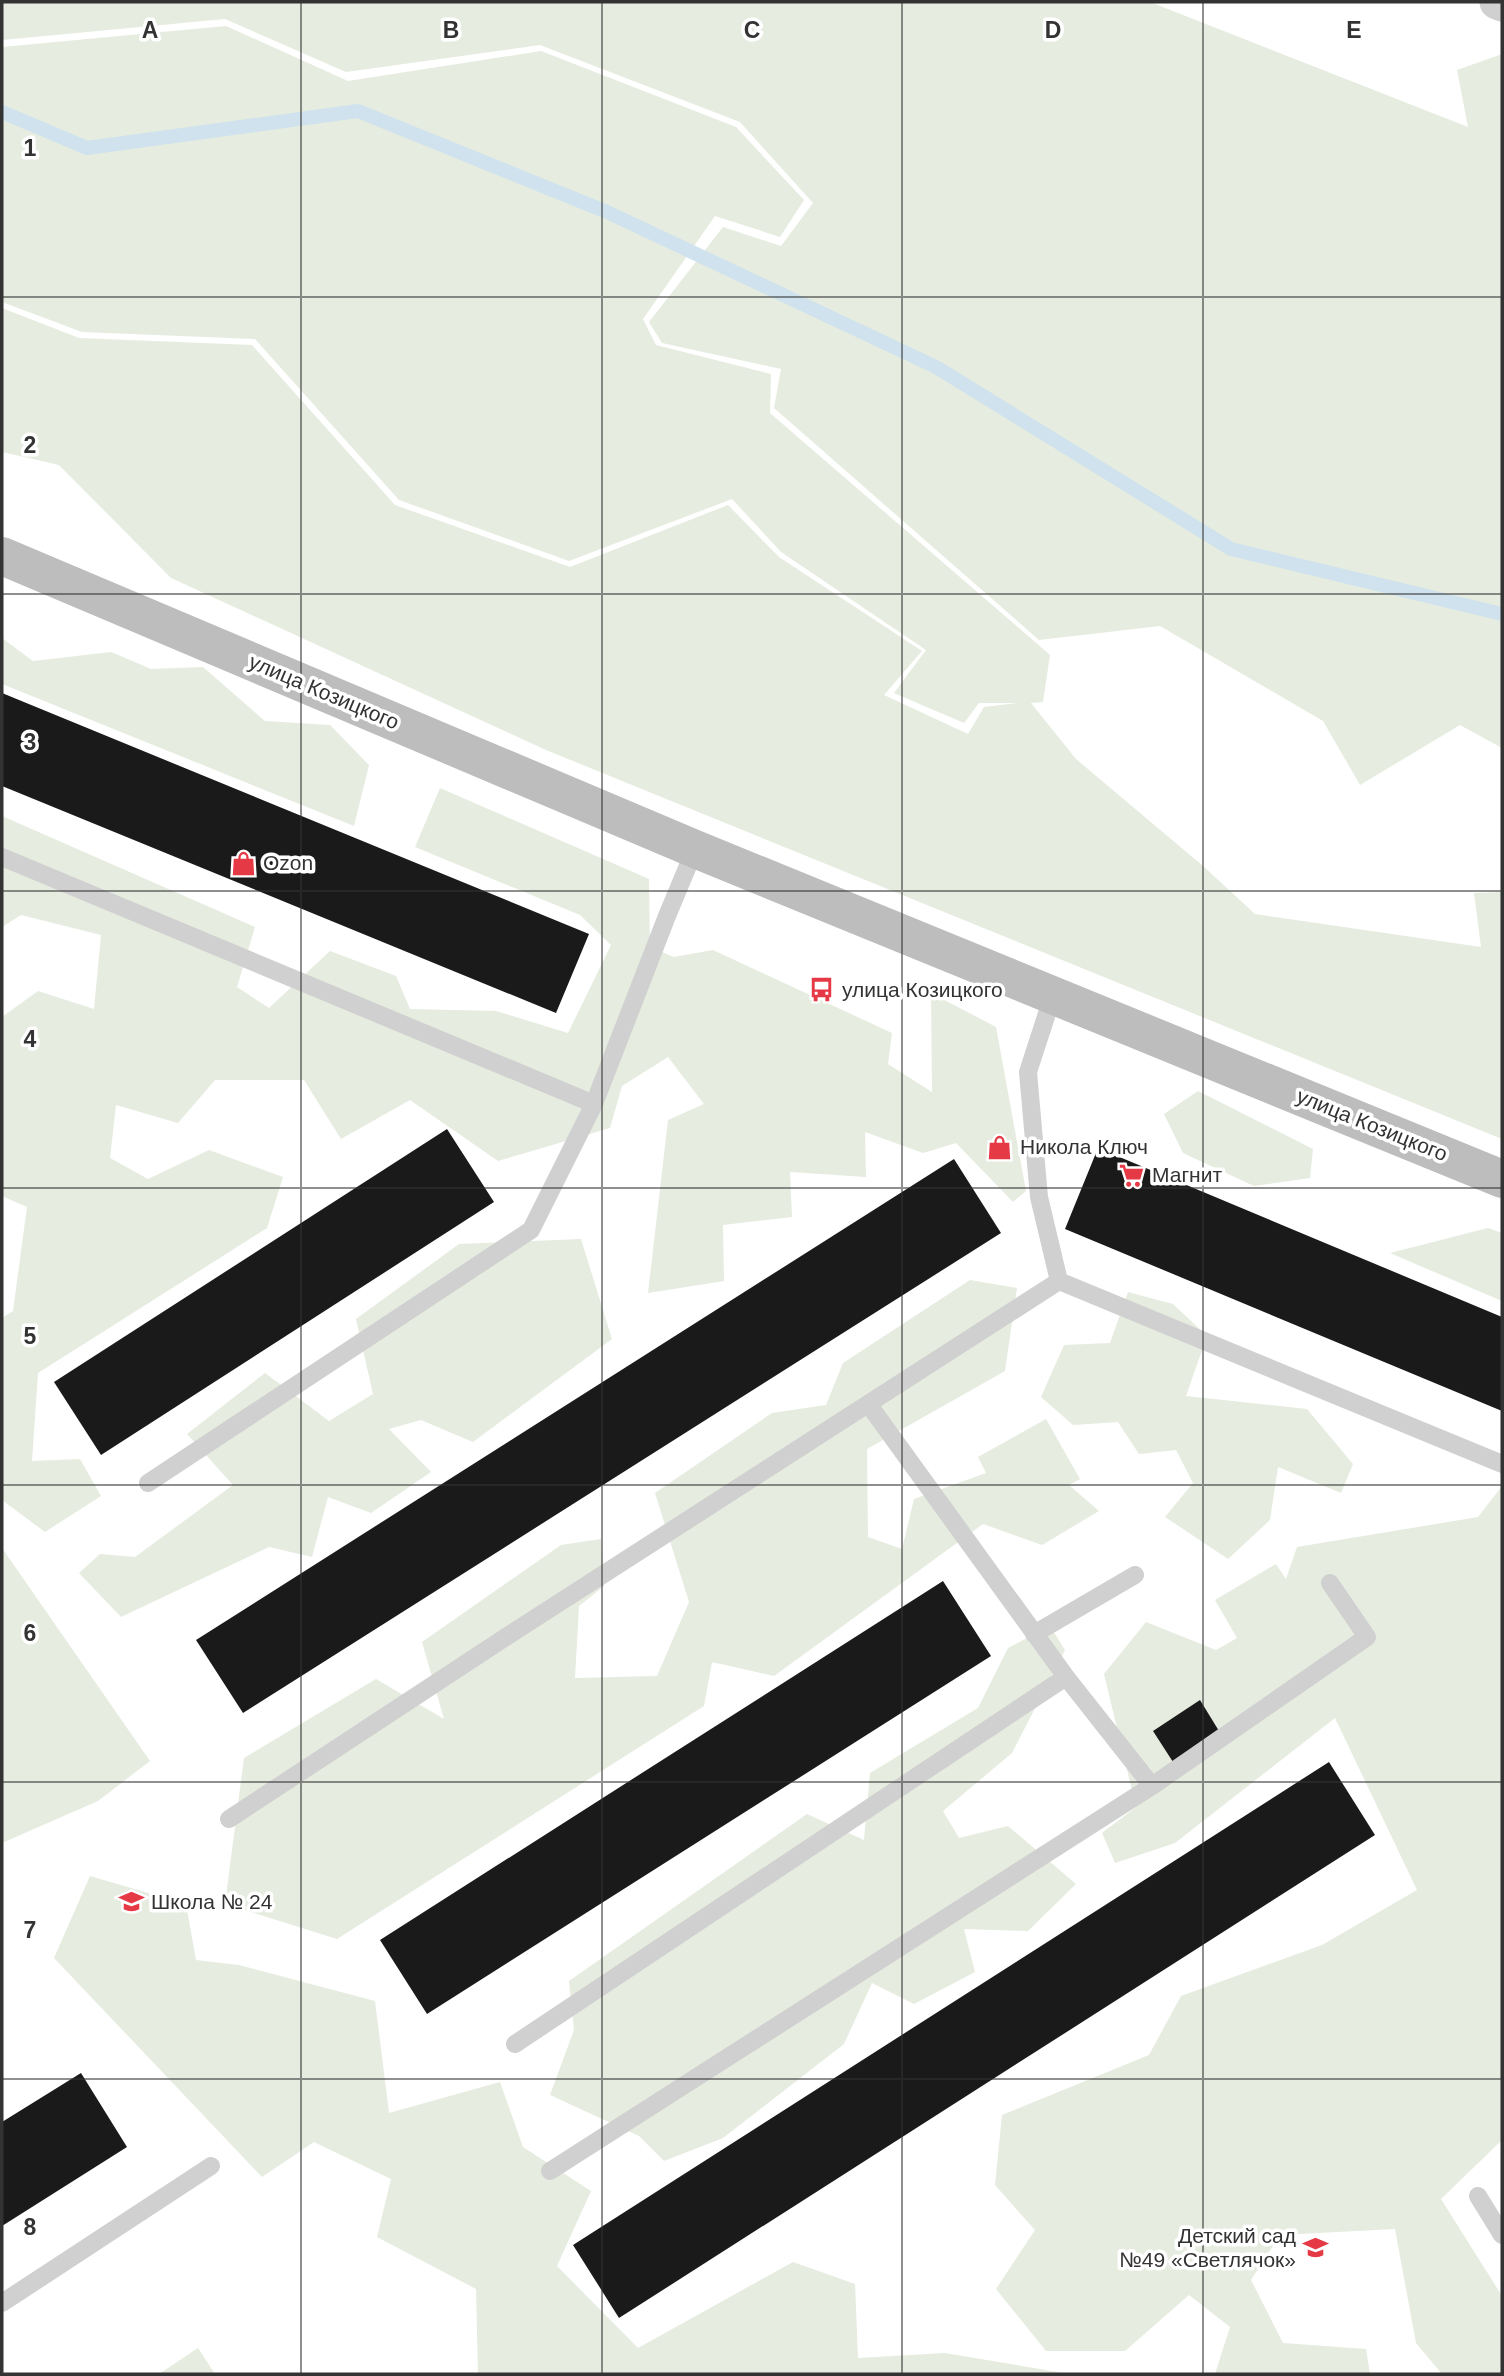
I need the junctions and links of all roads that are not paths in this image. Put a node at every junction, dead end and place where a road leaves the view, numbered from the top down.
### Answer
1 (1497, 2) edge
2 (1502, 4) edge
3 (2, 556) edge
4 (695, 849) junction
5 (2, 857) edge
6 (1052, 995) junction
7 (594, 1104) junction
8 (1502, 1178) edge
9 (1059, 1281) junction
10 (869, 1405) junction
11 (1502, 1464) edge
12 (148, 1483) dead end
13 (1135, 1576) dead end
14 (1329, 1583) dead end
15 (1034, 1634) junction
16 (1066, 1677) junction
17 (1152, 1786) junction
18 (229, 1819) dead end
19 (515, 2044) dead end
20 (211, 2166) dead end
21 (550, 2171) dead end
22 (1478, 2196) dead end
23 (1502, 2235) edge
24 (2, 2303) edge

1 - 2 street
3 - 4 street, улица Козицкого
4 - 6 street, улица Козицкого
4 - 7 lane
5 - 7 lane
6 - 8 street, улица Козицкого
6 - 9 lane
7 - 12 lane
9 - 10 lane
9 - 11 lane
10 - 15 lane
10 - 18 lane
13 - 15 lane
14 - 17 lane
15 - 16 lane
16 - 17 lane
16 - 19 lane
17 - 21 lane
20 - 24 lane
22 - 23 lane

